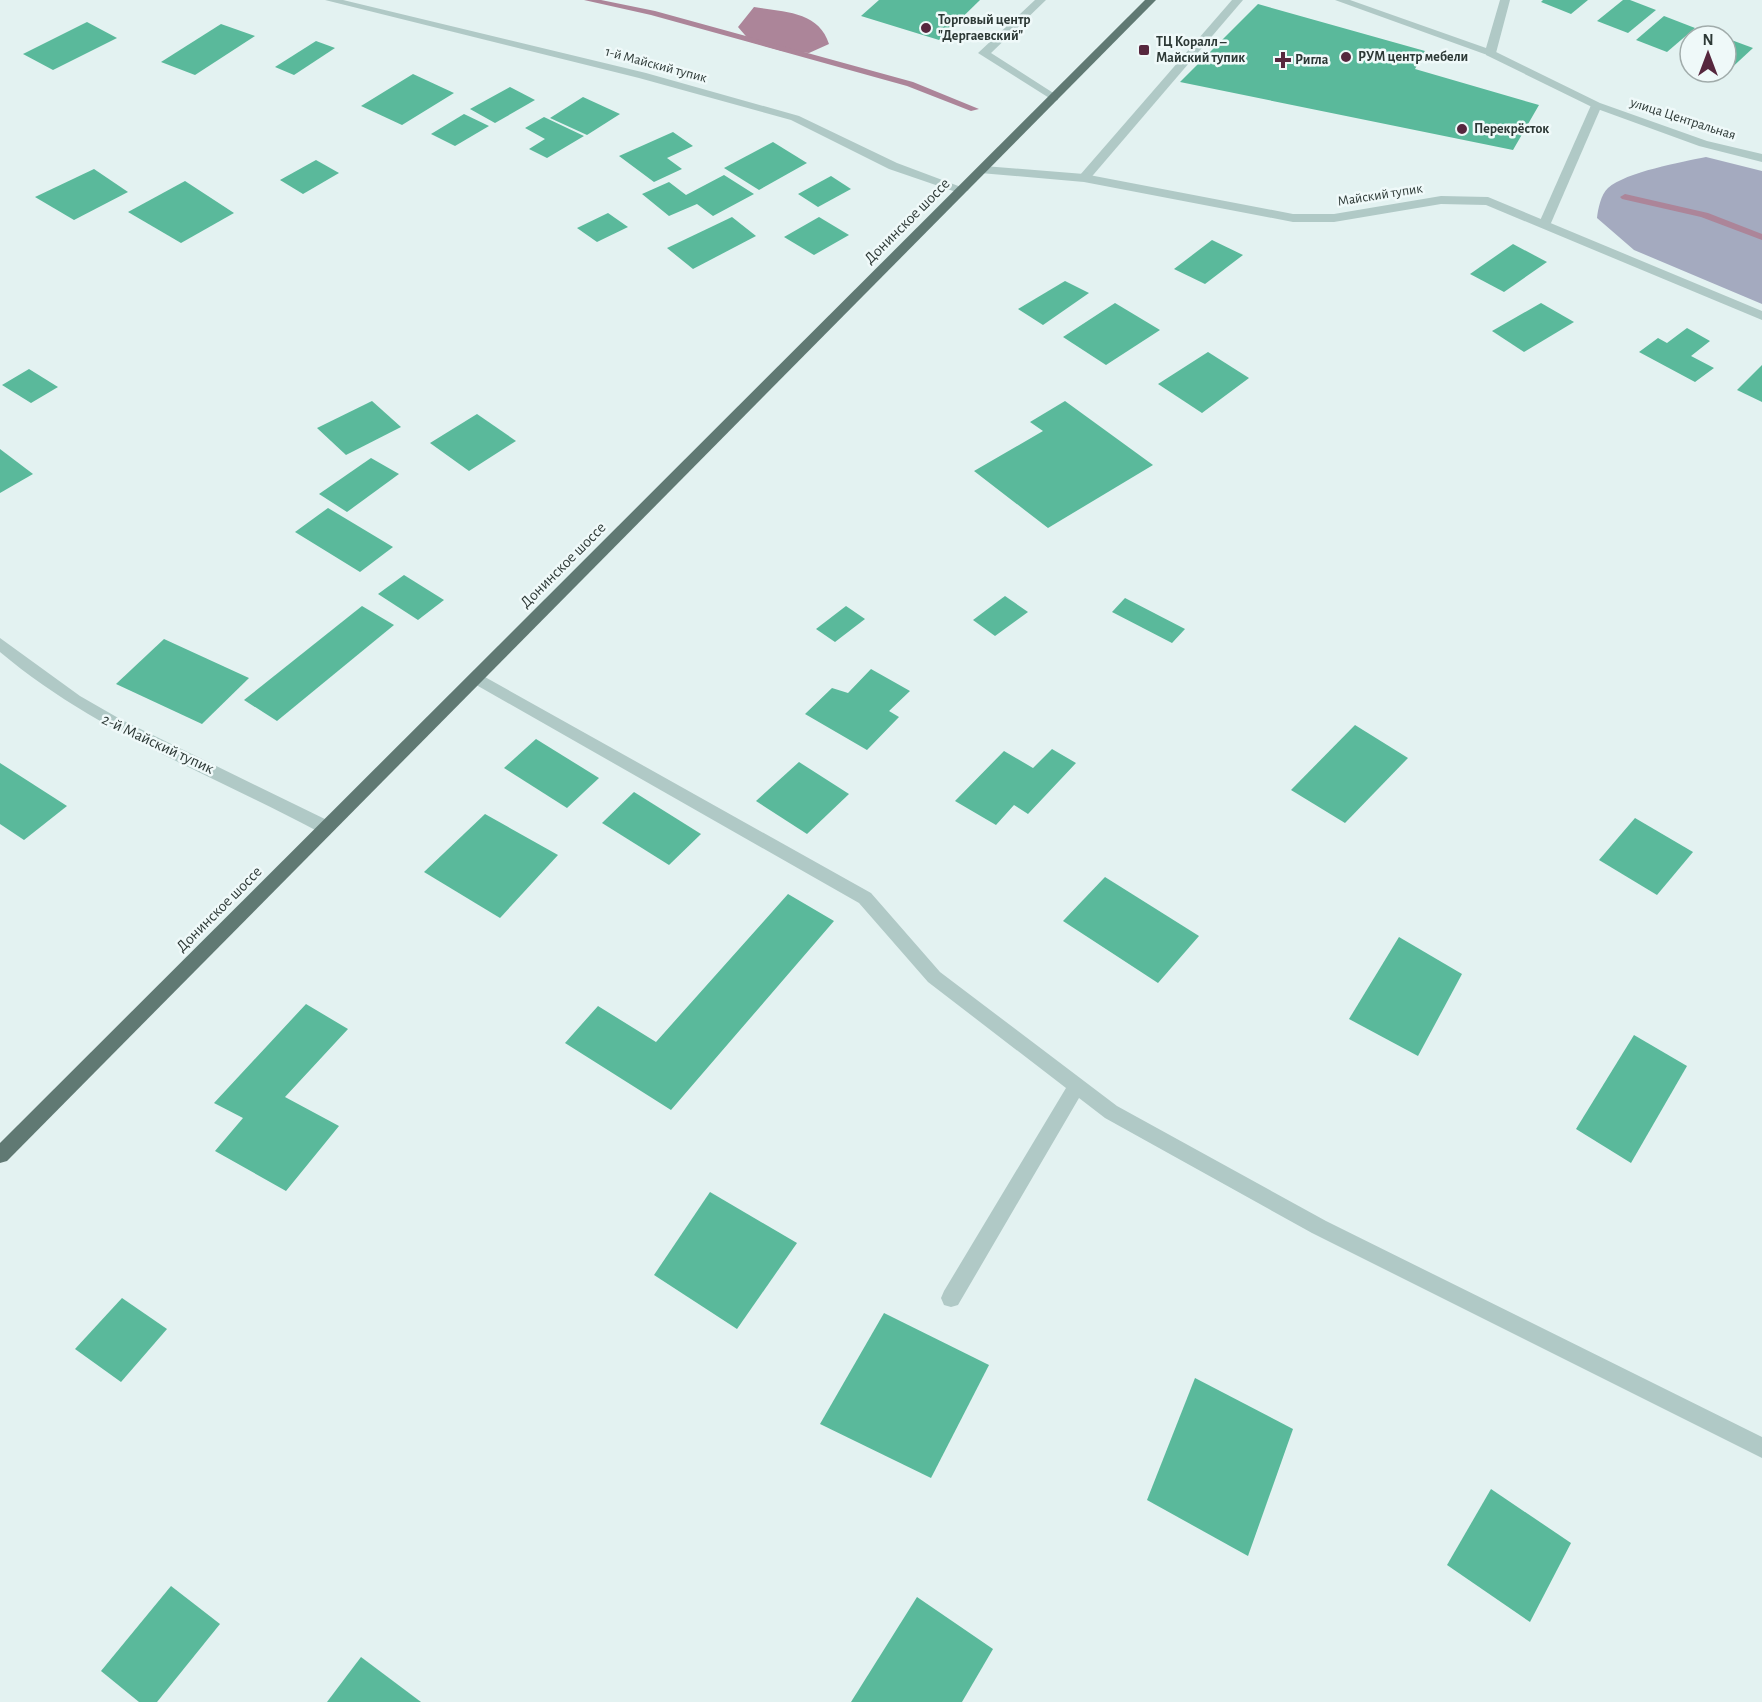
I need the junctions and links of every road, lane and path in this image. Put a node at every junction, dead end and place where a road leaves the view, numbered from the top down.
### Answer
1 (330, 0) edge
2 (1041, 0) edge
3 (1151, 0) edge
4 (1238, 0) edge
5 (1340, 0) edge
6 (1505, 0) edge
7 (1490, 53) junction
8 (1054, 98) junction
9 (1596, 105) junction
10 (1762, 158) edge
11 (984, 170) junction
12 (1084, 178) junction
13 (963, 190) junction
14 (1545, 223) junction
15 (1762, 315) edge
16 (0, 644) edge
17 (476, 678) junction
18 (325, 827) junction
19 (1077, 1086) junction
20 (0, 1155) edge
21 (951, 1298) dead end
22 (1762, 1448) edge

1 - 13 street, 1-й Майский тупик
2 - 8 street
3 - 8 main road, Донинское шоссе
4 - 12 street
5 - 7 street, улица Центральная
6 - 7 street
7 - 9 street, улица Центральная
8 - 11 main road, Донинское шоссе
9 - 10 street, улица Центральная
9 - 14 street
11 - 12 street, Майский тупик
11 - 13 main road, Донинское шоссе
12 - 14 street, Майский тупик
13 - 17 main road, Донинское шоссе
14 - 15 street, Майский тупик
16 - 18 street, 2-й Майский тупик
17 - 18 main road, Донинское шоссе
17 - 19 street
18 - 20 main road, Донинское шоссе
19 - 21 street
19 - 22 street

